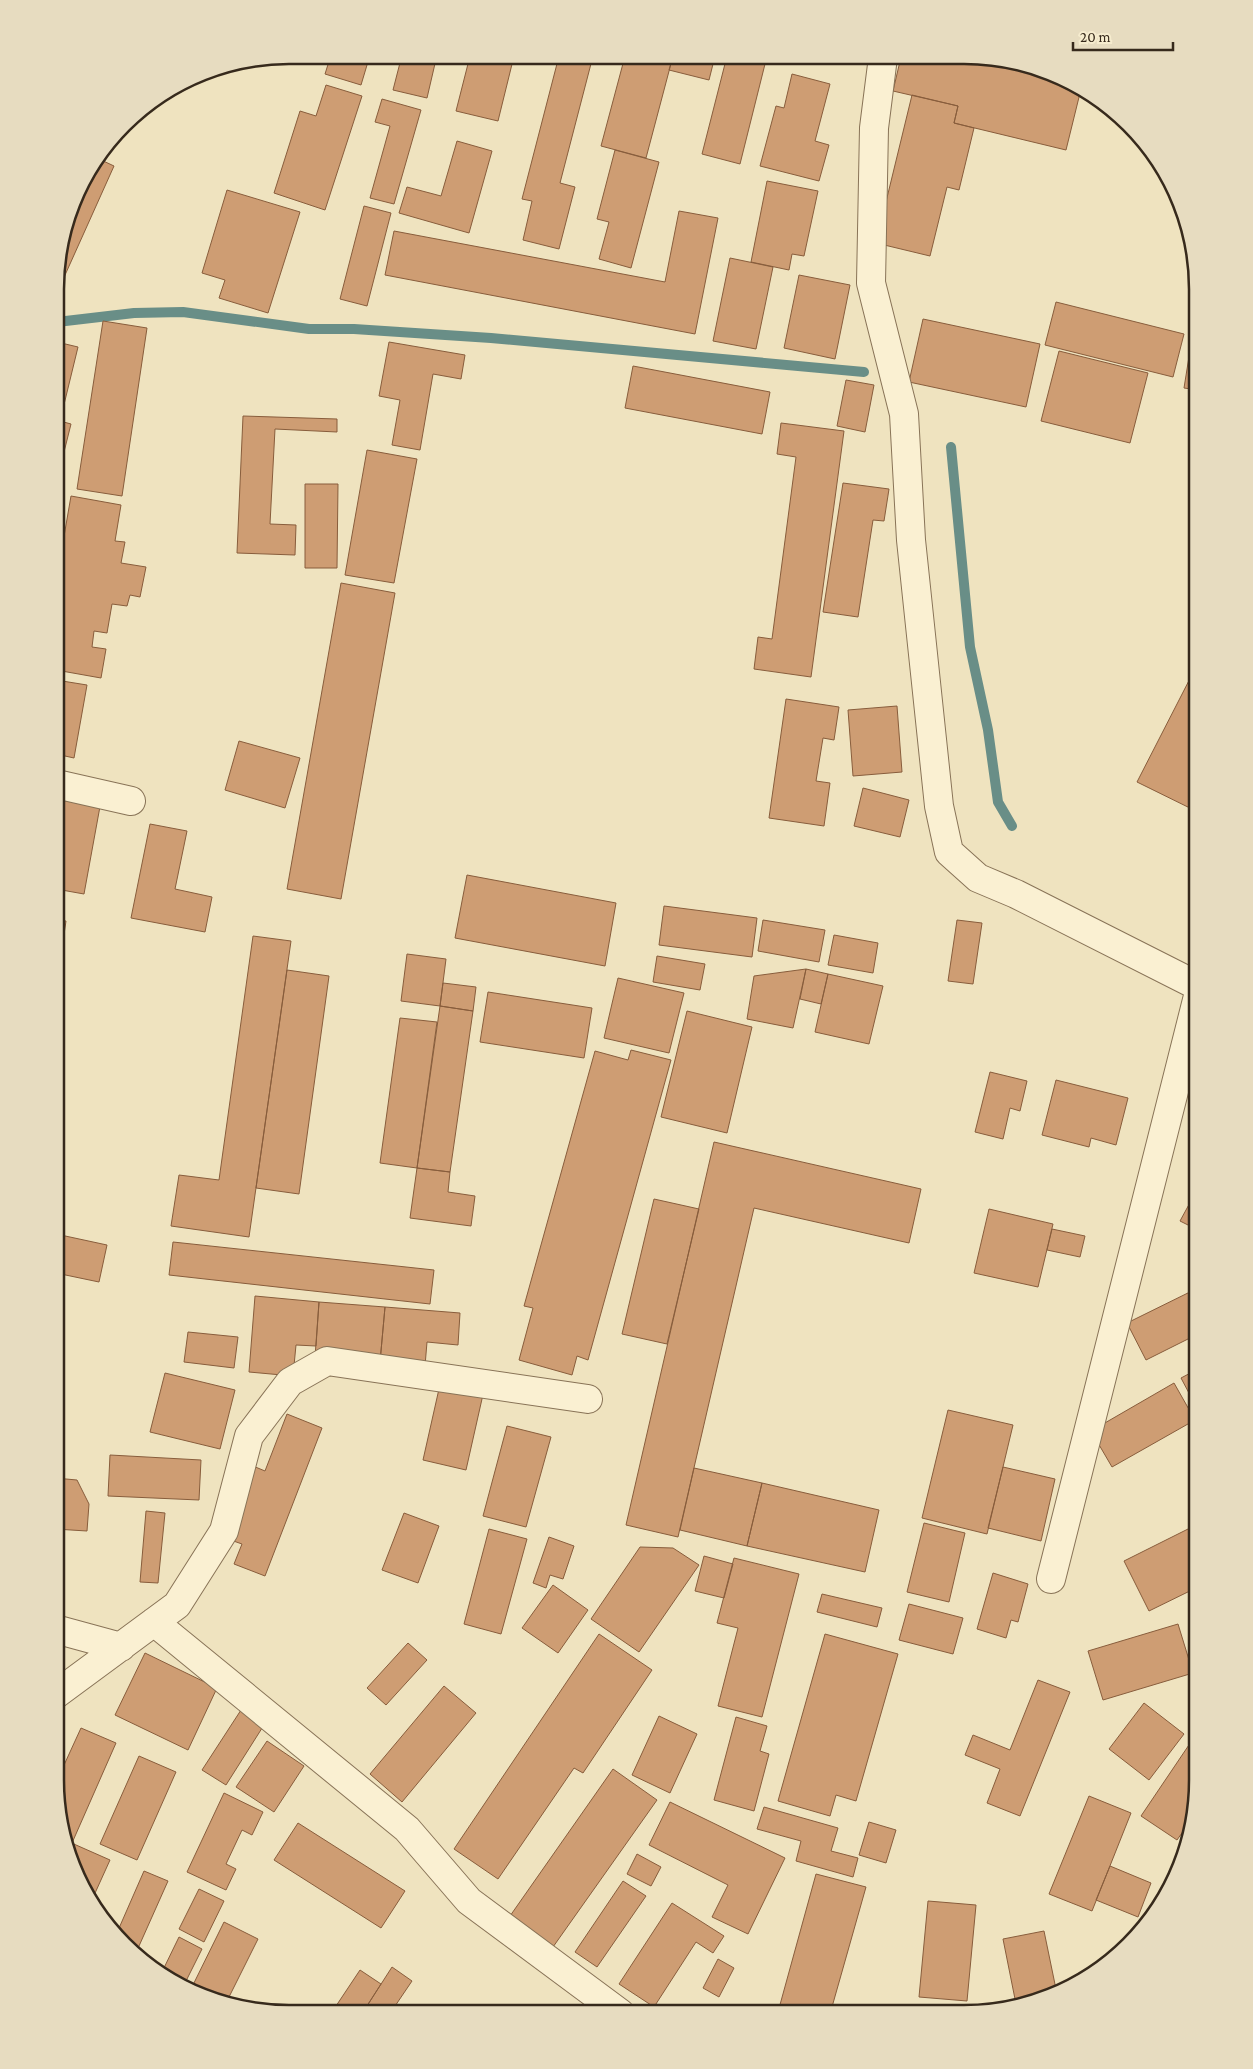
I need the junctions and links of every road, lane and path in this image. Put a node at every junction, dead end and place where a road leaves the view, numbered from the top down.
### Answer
1 (882, 64) edge
2 (64, 786) edge
3 (131, 801) dead end
4 (1189, 981) edge
5 (1189, 1032) edge
6 (588, 1399) dead end
7 (1051, 1579) dead end
8 (154, 1622) junction
9 (64, 1631) edge
10 (120, 1647) junction
11 (64, 1688) edge
12 (609, 2005) edge

1 - 4 street
2 - 3 street
5 - 7 street
6 - 8 street
8 - 10 street
8 - 12 street
9 - 10 street
10 - 11 street

